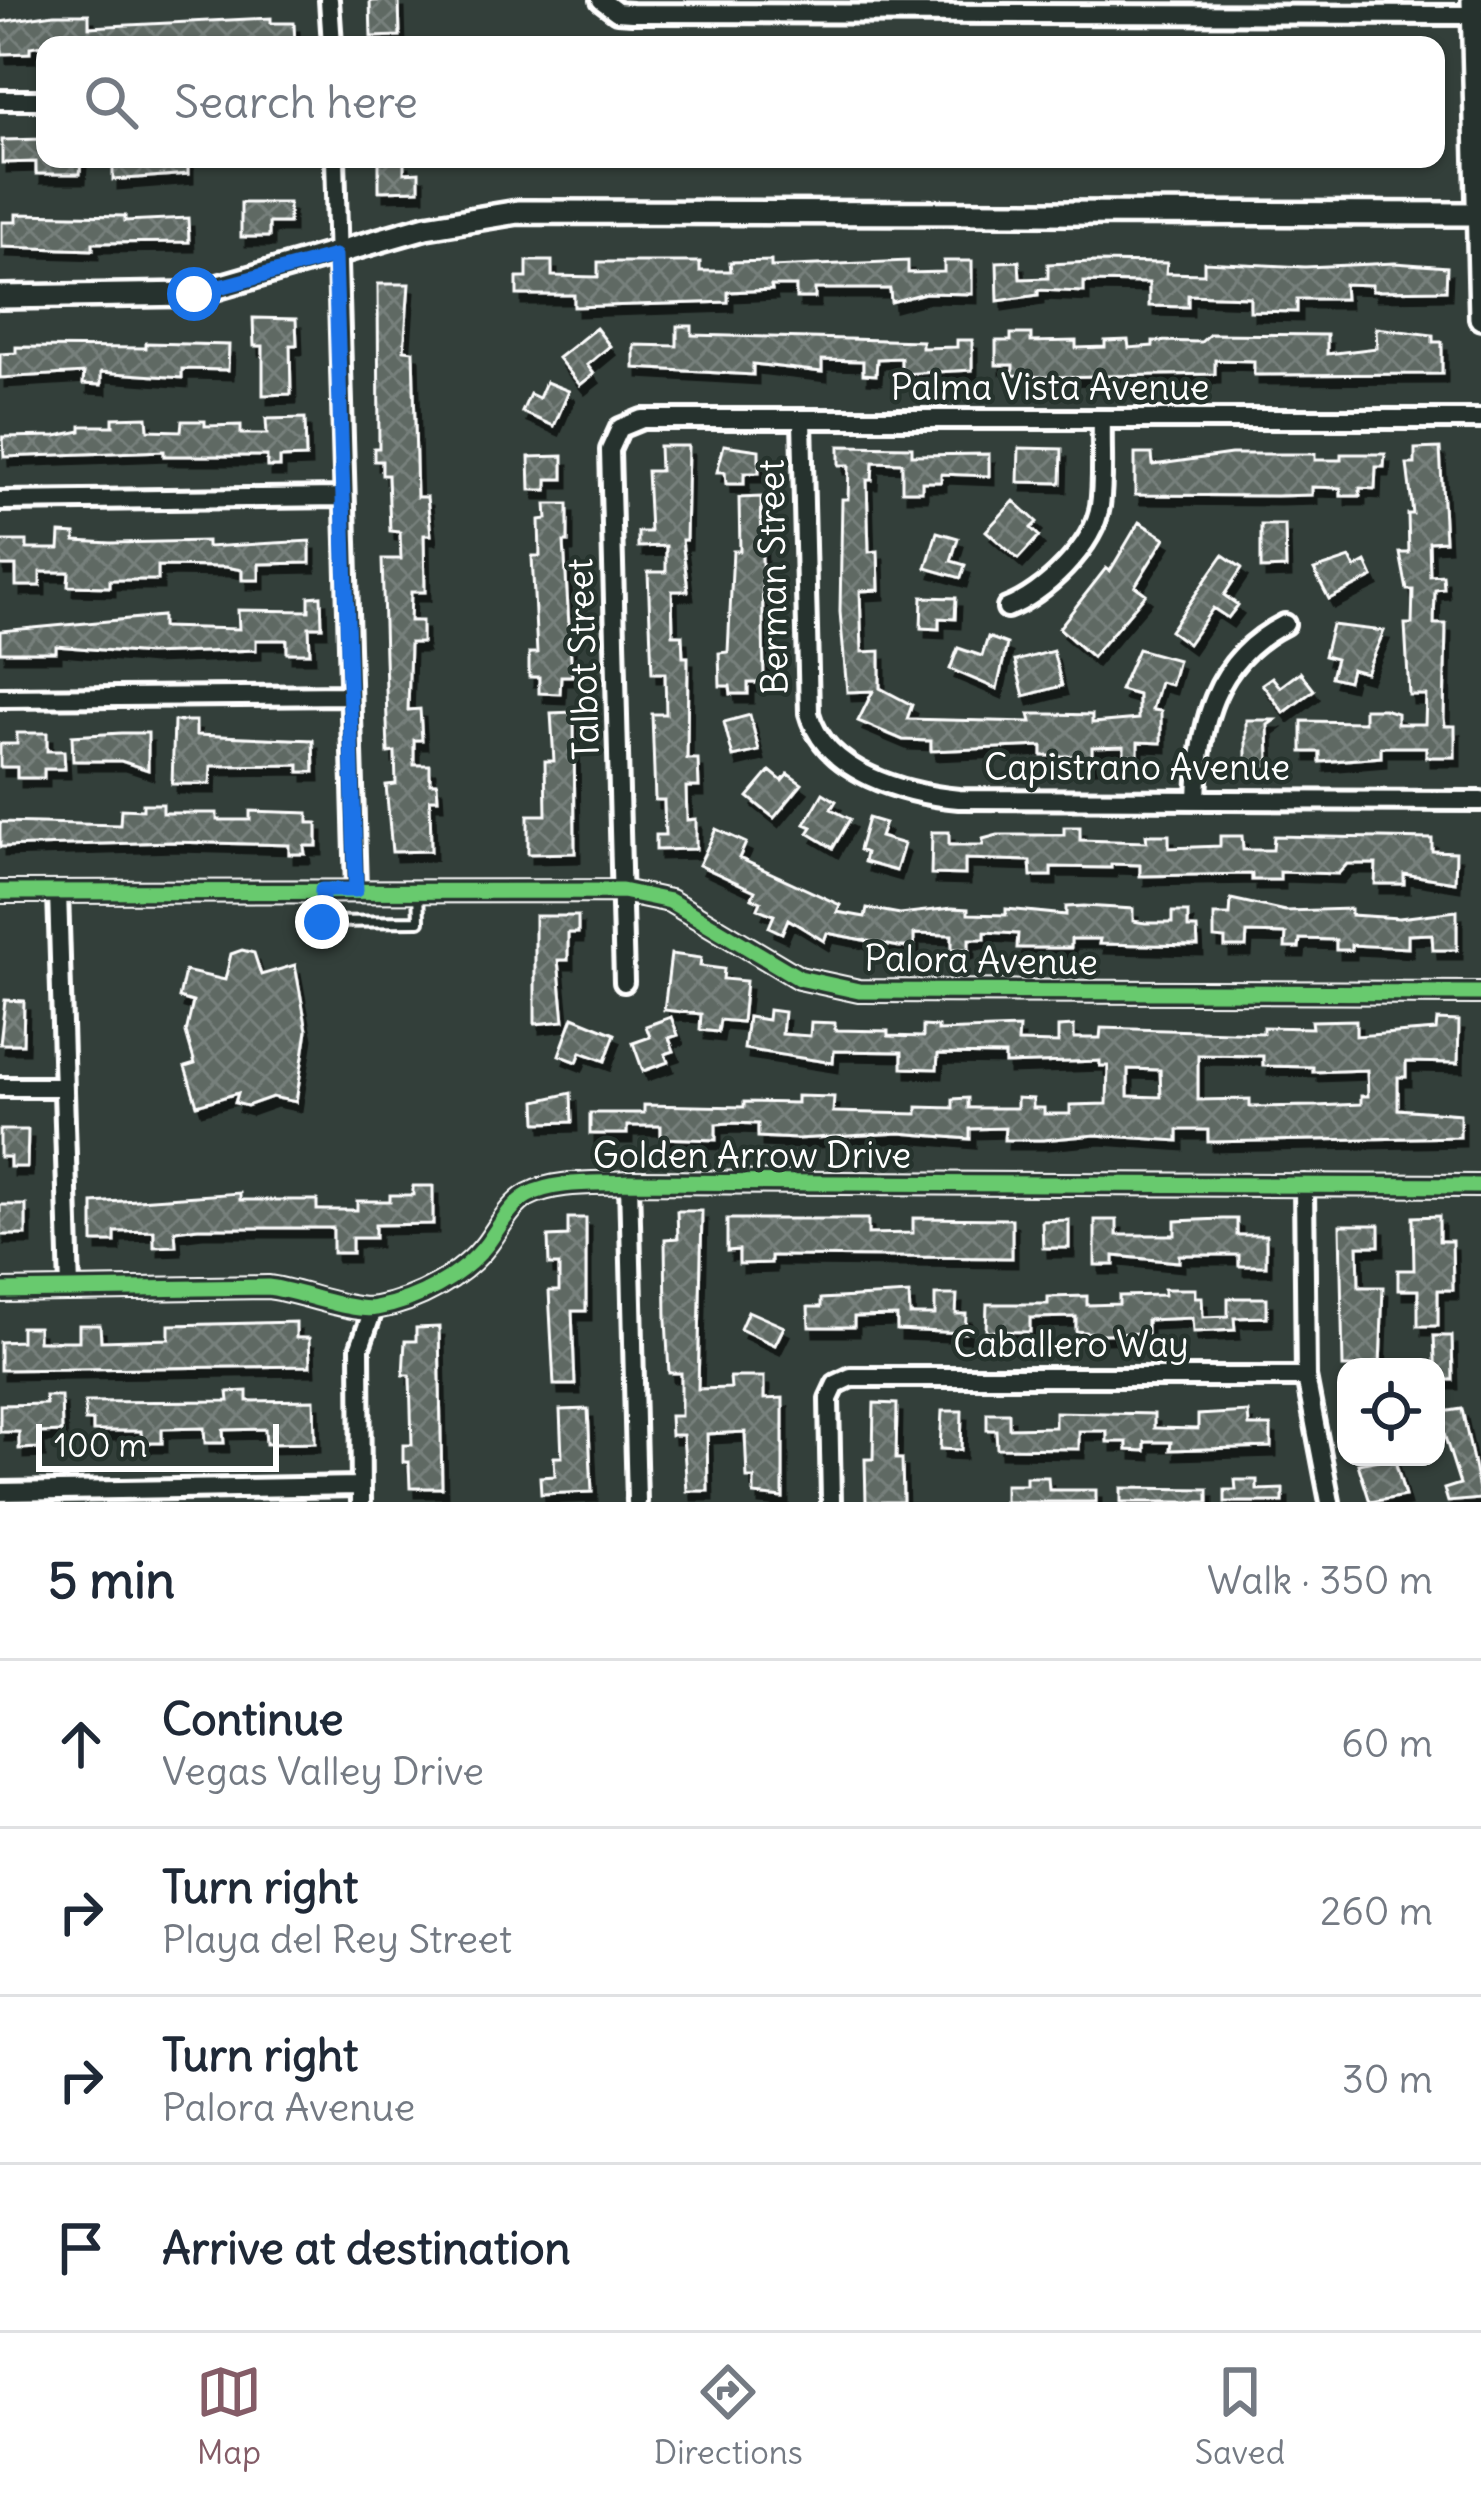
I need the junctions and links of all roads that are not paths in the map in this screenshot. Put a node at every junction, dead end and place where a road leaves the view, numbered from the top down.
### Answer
1 (329, 0) edge
2 (603, 3) edge
3 (1282, 7) edge
4 (1473, 7) edge
5 (331, 36) edge
6 (0, 100) edge
7 (36, 100) edge
8 (334, 168) edge
9 (1479, 214) edge
10 (335, 256) junction
11 (0, 297) edge
12 (1481, 318) edge
13 (1481, 419) edge
14 (802, 420) junction
15 (1102, 420) junction
16 (620, 428) joint
17 (341, 496) junction
18 (0, 501) edge
19 (1007, 608) dead end
20 (1285, 624) dead end
21 (350, 695) junction
22 (0, 698) edge
23 (814, 731) joint
24 (1197, 800) junction
25 (1481, 801) edge
26 (322, 890) junction
27 (356, 890) junction
28 (418, 890) junction
29 (622, 891) junction
30 (0, 892) edge
31 (58, 892) junction
32 (624, 982) dead end
33 (1481, 993) edge
34 (64, 1087) junction
35 (0, 1088) edge
36 (629, 1182) junction
37 (1304, 1185) junction
38 (1481, 1186) edge
39 (70, 1290) junction
40 (0, 1291) edge
41 (373, 1310) junction
42 (1306, 1378) junction
43 (0, 1492) edge
44 (360, 1494) edge
45 (637, 1502) edge
46 (832, 1502) edge
47 (1330, 1502) edge

1 - 5 street
2 - 3 street
3 - 4 street
4 - 9 street
6 - 7 street
8 - 10 street
9 - 10 street
9 - 12 street
10 - 11 street
10 - 17 street
13 - 15 street, Palma Vista Avenue
14 - 15 street, Palma Vista Avenue
14 - 16 street, Palma Vista Avenue
14 - 23 street, Berman Street
15 - 19 street
16 - 29 street, Talbot Street
17 - 18 street
17 - 21 street
20 - 24 street
21 - 22 street
21 - 27 street
23 - 24 street, Capistrano Avenue
24 - 25 street, Capistrano Avenue
26 - 27 street, Palora Avenue
26 - 28 lane
26 - 31 street, Palora Avenue
27 - 28 street, Palora Avenue
28 - 29 street, Palora Avenue
29 - 32 street, Talbot Street
29 - 33 street, Palora Avenue
30 - 31 street, Palora Avenue
31 - 34 street
34 - 35 street
34 - 39 street
36 - 37 street, Golden Arrow Drive
36 - 41 street, Golden Arrow Drive
36 - 45 street
37 - 38 street, Golden Arrow Drive
37 - 42 street
39 - 40 street
39 - 41 street
41 - 44 street
42 - 46 street, Caballero Way
42 - 47 street
43 - 44 street

